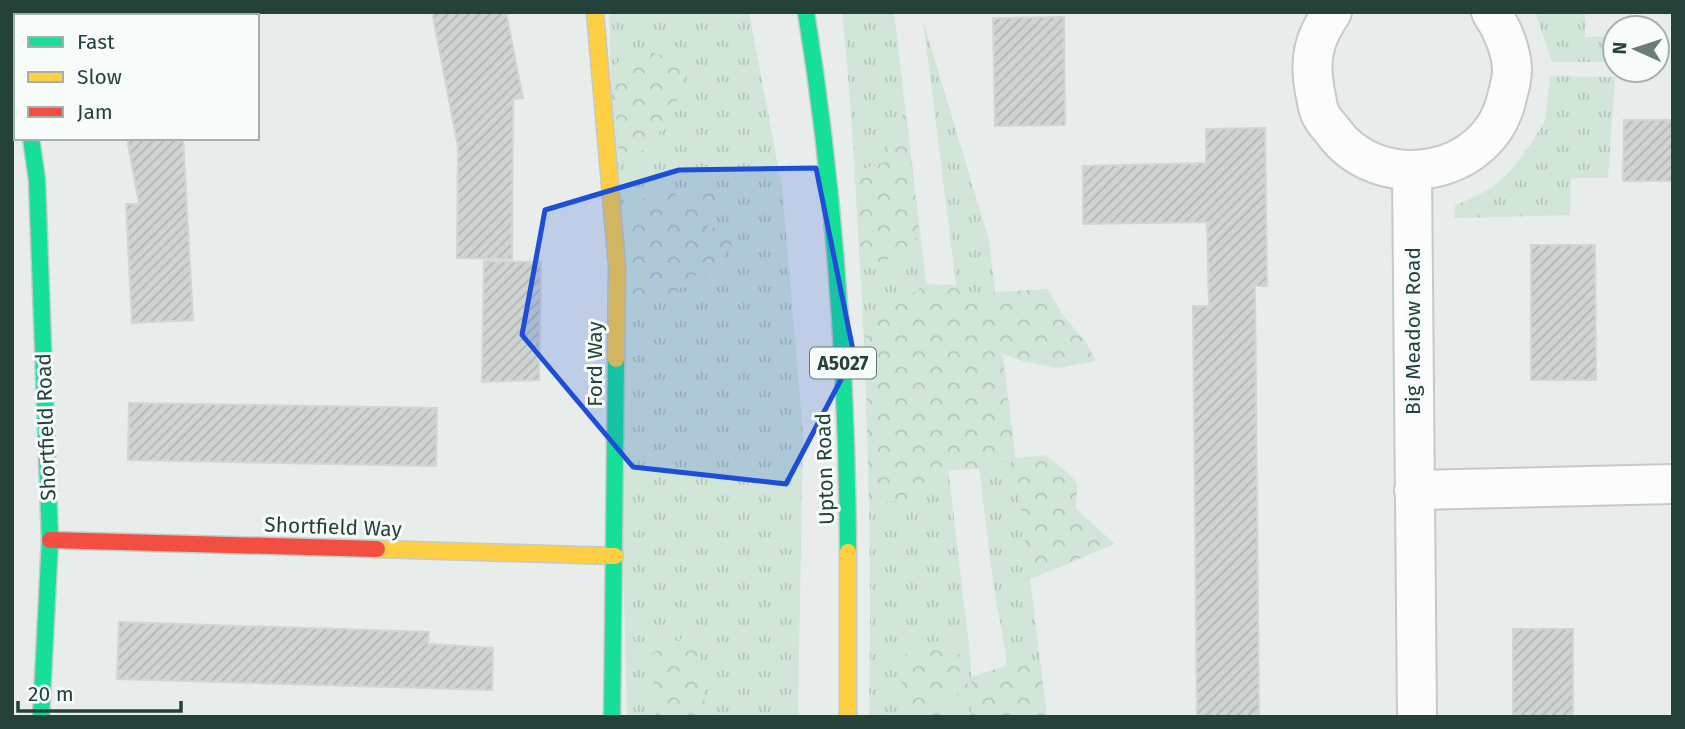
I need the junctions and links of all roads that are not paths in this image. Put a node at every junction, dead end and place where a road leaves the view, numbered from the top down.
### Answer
1 (595, 12) edge
2 (806, 12) edge
3 (1332, 12) edge
4 (1491, 12) edge
5 (31, 140) edge
6 (1412, 172) junction
7 (1673, 484) edge
8 (1414, 490) junction
9 (50, 540) junction
10 (615, 556) junction
11 (41, 717) edge
12 (612, 717) edge
13 (848, 717) edge
14 (1418, 717) edge

1 - 10 street, Ford Way
2 - 13 street, Upton Road / A5027
3 - 6 street
4 - 6 street
5 - 9 street, Shortfield Road
6 - 8 street, Big Meadow Road
7 - 8 street
8 - 14 street, Big Meadow Road
9 - 10 street, Shortfield Way
9 - 11 street, Shortfield Road
10 - 12 street, Ford Way

